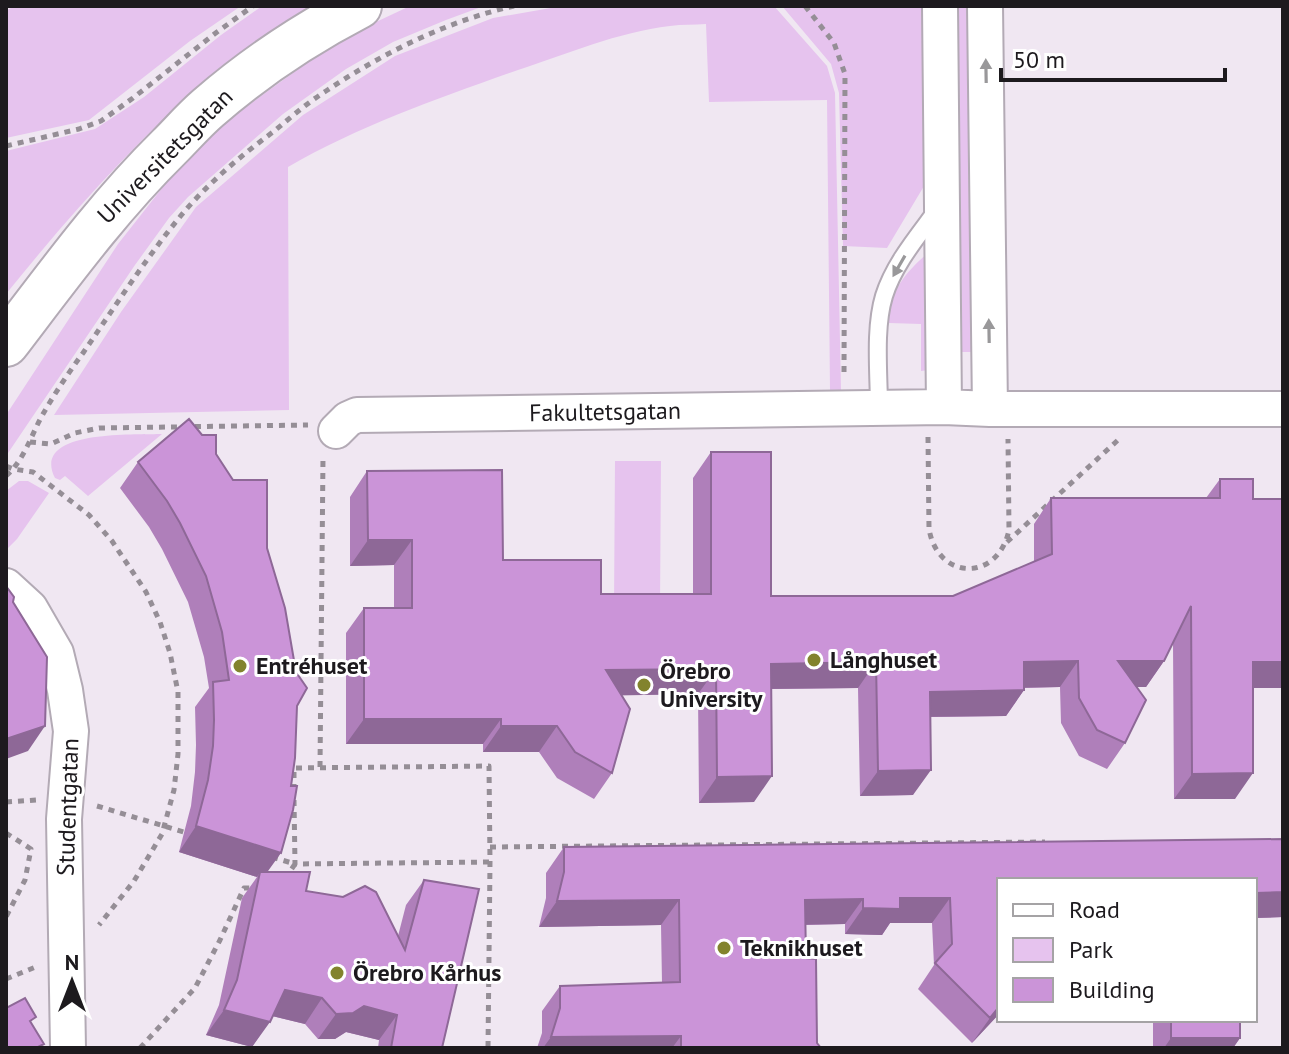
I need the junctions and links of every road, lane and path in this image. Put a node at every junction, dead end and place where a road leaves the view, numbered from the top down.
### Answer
1 (253, 6) edge
2 (359, 6) edge
3 (514, 6) edge
4 (805, 6) edge
5 (940, 6) edge
6 (985, 6) edge
7 (6, 146) edge
8 (943, 202) junction
9 (6, 344) edge
10 (935, 408) junction
11 (879, 409) junction
12 (999, 409) junction
13 (1151, 409) junction
14 (1283, 409) edge
15 (843, 410) junction
16 (330, 430) junction
17 (30, 442) junction
18 (6, 466) edge
19 (13, 469) junction
20 (6, 476) edge
21 (1006, 543) junction
22 (6, 586) edge
23 (320, 768) junction
24 (65, 797) junction
25 (164, 826) junction
26 (184, 832) dead end
27 (6, 833) edge
28 (1045, 842) edge
29 (490, 847) junction
30 (270, 857) edge
31 (490, 862) junction
32 (295, 864) junction
33 (279, 886) edge
34 (256, 887) edge
35 (6, 917) edge
36 (66, 950) junction
37 (6, 979) edge
38 (68, 1048) edge
39 (140, 1048) edge
40 (488, 1048) edge

1 - 7 path
2 - 9 street, Universitetsgatan
3 - 17 path
4 - 15 path
5 - 8 street
12 -> 6 street
8 - 10 street
8 -> 11 lane
10 - 11 street, Fakultetsgatan
10 - 12 street, Fakultetsgatan
10 - 21 path
11 - 15 street, Fakultetsgatan
12 - 13 street, Fakultetsgatan
12 - 21 path
13 - 14 street, Fakultetsgatan
13 - 21 path
15 - 16 street, Fakultetsgatan
16 - 17 path
16 - 23 path
17 - 19 path
18 - 19 path
19 - 20 path
19 - 25 path
22 - 24 street, Studentgatan
23 - 29 path
23 - 32 path
24 - 25 path
24 - 36 street, Studentgatan
25 - 26 path
25 - 36 path
27 - 35 path
28 - 29 path
29 - 31 path
30 - 32 path
31 - 32 path
31 - 40 path
32 - 33 path
34 - 39 path
36 - 37 path
36 - 38 street, Studentgatan

